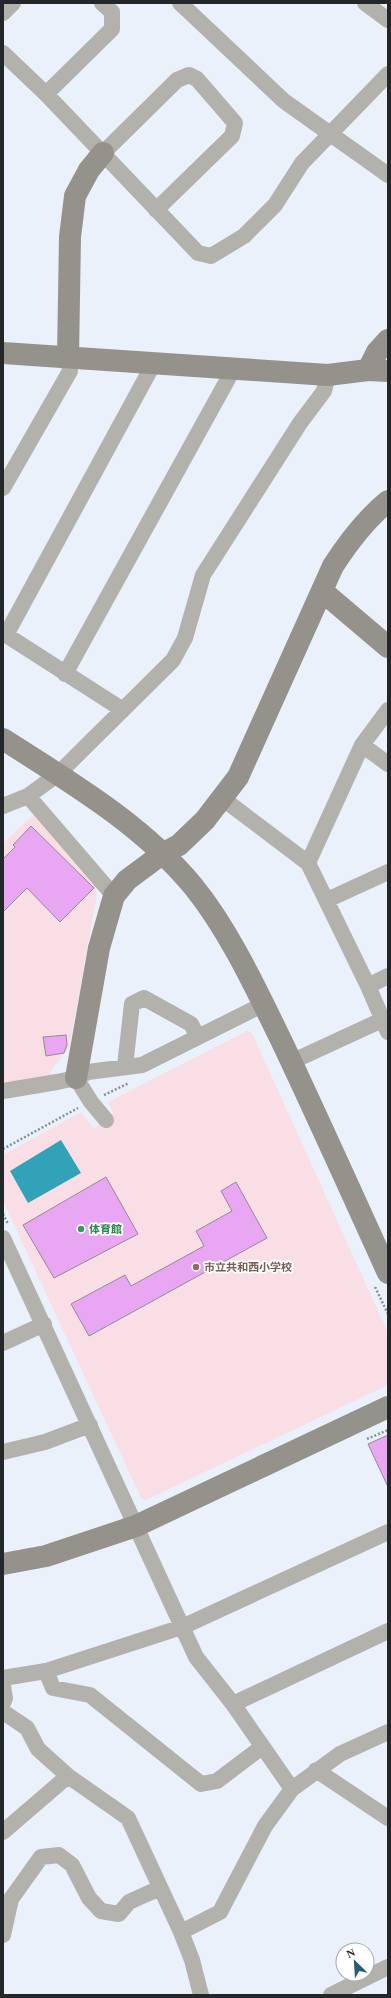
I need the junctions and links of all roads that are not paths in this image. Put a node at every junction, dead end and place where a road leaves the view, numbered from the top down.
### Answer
1 (12, 3) edge
2 (102, 3) edge
3 (180, 3) edge
4 (365, 3) edge
5 (3, 13) edge
6 (388, 20) edge
7 (3, 53) edge
8 (388, 74) edge
9 (46, 94) junction
10 (329, 133) junction
11 (103, 153) junction
12 (388, 175) edge
13 (156, 210) junction
14 (388, 340) edge
15 (3, 353) edge
16 (68, 357) junction
17 (154, 363) junction
18 (234, 368) junction
19 (378, 370) edge
20 (328, 375) junction
21 (9, 464) edge
22 (3, 488) edge
23 (388, 501) edge
24 (322, 591) junction
25 (5, 634) edge
26 (385, 639) edge
27 (65, 674) junction
28 (123, 710) junction
29 (388, 710) edge
30 (3, 739) edge
31 (362, 745) junction
32 (388, 764) edge
33 (58, 774) junction
34 (28, 796) junction
35 (222, 798) junction
36 (3, 806) edge
37 (162, 854) junction
38 (308, 862) junction
39 (388, 872) edge
40 (114, 896) junction
41 (327, 900) junction
42 (388, 976) edge
43 (368, 986) junction
44 (264, 1004) junction
45 (385, 1026) edge
46 (198, 1037) junction
47 (291, 1062) junction
48 (125, 1066) junction
49 (76, 1078) junction
50 (3, 1091) edge
51 (106, 1120) dead end
52 (6, 1233) edge
53 (381, 1280) edge
54 (44, 1324) junction
55 (3, 1343) edge
56 (388, 1407) edge
57 (90, 1425) junction
58 (3, 1452) edge
59 (136, 1526) junction
60 (388, 1532) edge
61 (3, 1564) edge
62 (182, 1627) junction
63 (388, 1632) edge
64 (46, 1671) junction
65 (3, 1678) edge
66 (3, 1686) edge
67 (3, 1703) edge
68 (233, 1704) junction
69 (3, 1712) edge
70 (388, 1732) edge
71 (262, 1747) junction
72 (316, 1770) junction
73 (68, 1776) junction
74 (292, 1789) junction
75 (388, 1818) edge
76 (3, 1832) edge
77 (160, 1888) junction
78 (180, 1932) junction
79 (3, 1935) edge
80 (388, 1967) edge
81 (201, 1995) edge
82 (331, 1995) edge

1 - 5 street
2 - 9 street
3 - 10 street
4 - 6 street
7 - 9 street
8 - 10 street
9 - 11 street
10 - 12 street
10 - 13 street
11 - 13 street
11 - 13 street
11 - 16 street
14 - 19 street
15 - 16 street
16 - 17 street
16 - 21 street
17 - 18 street
17 - 25 street
18 - 20 street
18 - 27 street
19 - 20 street
20 - 28 street
21 - 22 street
23 - 24 street
24 - 26 street
24 - 35 street
25 - 27 street
27 - 28 street
28 - 33 street
29 - 31 street
30 - 33 street
31 - 32 street
31 - 38 street
33 - 34 street
33 - 37 street
34 - 36 street
34 - 40 street
35 - 37 street
35 - 38 street
37 - 40 street
37 - 44 street
38 - 41 street
39 - 41 street
40 - 49 street
41 - 43 street
42 - 43 street
43 - 45 street
44 - 46 street
44 - 47 street
45 - 47 street
46 - 48 street
46 - 48 street
47 - 53 street
48 - 49 street
49 - 50 street
49 - 51 street
52 - 54 street
54 - 55 street
54 - 57 street
56 - 59 street
57 - 58 street
57 - 59 street
59 - 61 street
59 - 62 street
60 - 62 street
62 - 64 street
62 - 68 street
63 - 68 street
64 - 65 street
64 - 71 street
66 - 67 street
68 - 71 street
69 - 73 street
70 - 72 street
71 - 74 street
72 - 74 street
72 - 75 street
73 - 76 street
73 - 77 street
74 - 78 street
77 - 78 street
77 - 79 street
78 - 81 street
80 - 82 street

